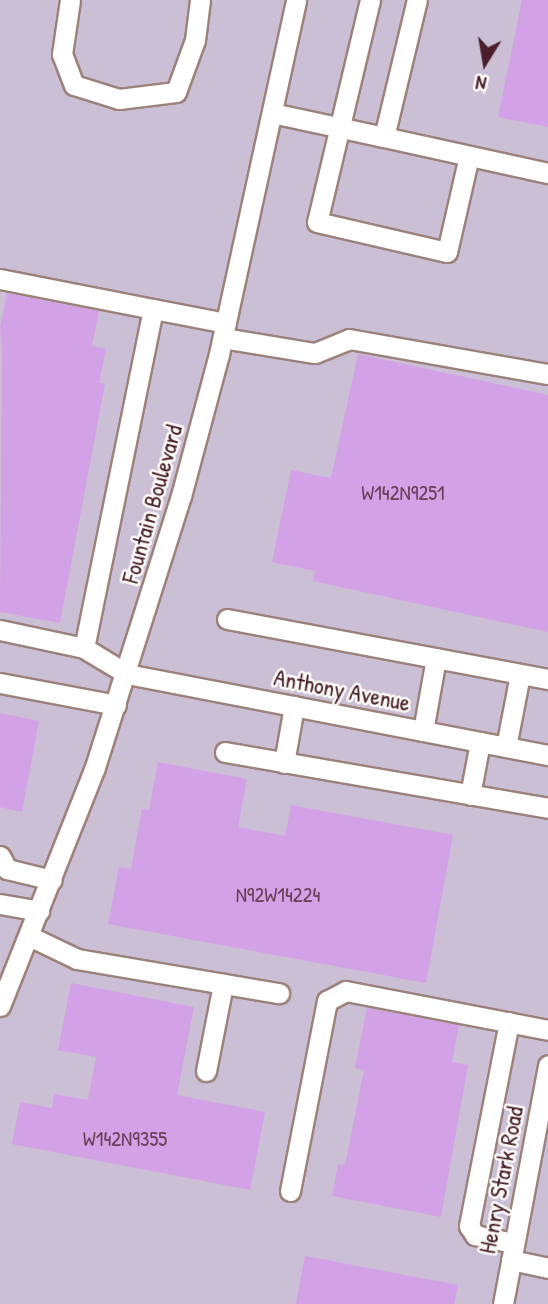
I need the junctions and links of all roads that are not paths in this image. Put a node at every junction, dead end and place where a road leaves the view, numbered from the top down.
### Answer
1 (71, 0) edge
2 (200, 0) edge
3 (296, 0) edge
4 (370, 0) edge
5 (416, 0) edge
6 (272, 113) junction
7 (338, 127) junction
8 (384, 137) junction
9 (469, 156) junction
10 (548, 173) edge
11 (0, 279) edge
12 (153, 309) junction
13 (224, 330) junction
14 (548, 374) edge
15 (227, 619) dead end
16 (0, 631) edge
17 (85, 648) junction
18 (436, 658) junction
19 (127, 674) junction
20 (520, 674) junction
21 (548, 679) edge
22 (0, 683) edge
23 (116, 705) junction
24 (293, 706) junction
25 (423, 731) junction
26 (480, 742) junction
27 (506, 747) junction
28 (225, 752) dead end
29 (548, 755) edge
30 (284, 763) junction
31 (470, 795) junction
32 (548, 808) edge
33 (0, 856) edge
34 (52, 880) junction
35 (0, 904) edge
36 (39, 911) junction
37 (29, 936) junction
38 (223, 984) junction
39 (279, 993) dead end
40 (0, 1006) edge
41 (509, 1022) junction
42 (548, 1030) edge
43 (548, 1065) edge
44 (206, 1071) dead end
45 (290, 1191) dead end
46 (513, 1252) junction
47 (548, 1268) edge
48 (503, 1304) edge

1 - 2 street
3 - 6 street, Fountain Boulevard
4 - 7 street
5 - 8 street
6 - 7 street
6 - 13 street, Fountain Boulevard
7 - 8 street
7 - 9 street
8 - 9 street
9 - 10 street
11 - 12 street
12 - 13 street
12 - 17 street
13 - 14 street
13 - 19 street, Fountain Boulevard
15 - 18 street
16 - 17 street
17 - 19 street
18 - 20 street
18 - 25 street
19 - 23 street, Fountain Boulevard
19 - 24 street, Anthony Avenue
20 - 21 street
20 - 27 street
22 - 23 street
23 - 34 street, Fountain Boulevard
24 - 25 street, Anthony Avenue
24 - 30 street
25 - 26 street, Anthony Avenue
26 - 27 street, Anthony Avenue
26 - 31 street
27 - 29 street, Anthony Avenue
28 - 30 street
30 - 31 street
31 - 32 street
33 - 34 street
34 - 36 street, Fountain Boulevard
35 - 36 street
36 - 37 street, Fountain Boulevard
37 - 38 street
37 - 40 street, Fountain Boulevard
38 - 39 street
38 - 44 street
41 - 42 street
41 - 45 street
41 - 46 street
43 - 46 street, Henry Stark Road
46 - 47 street
46 - 48 street, Henry Stark Road

